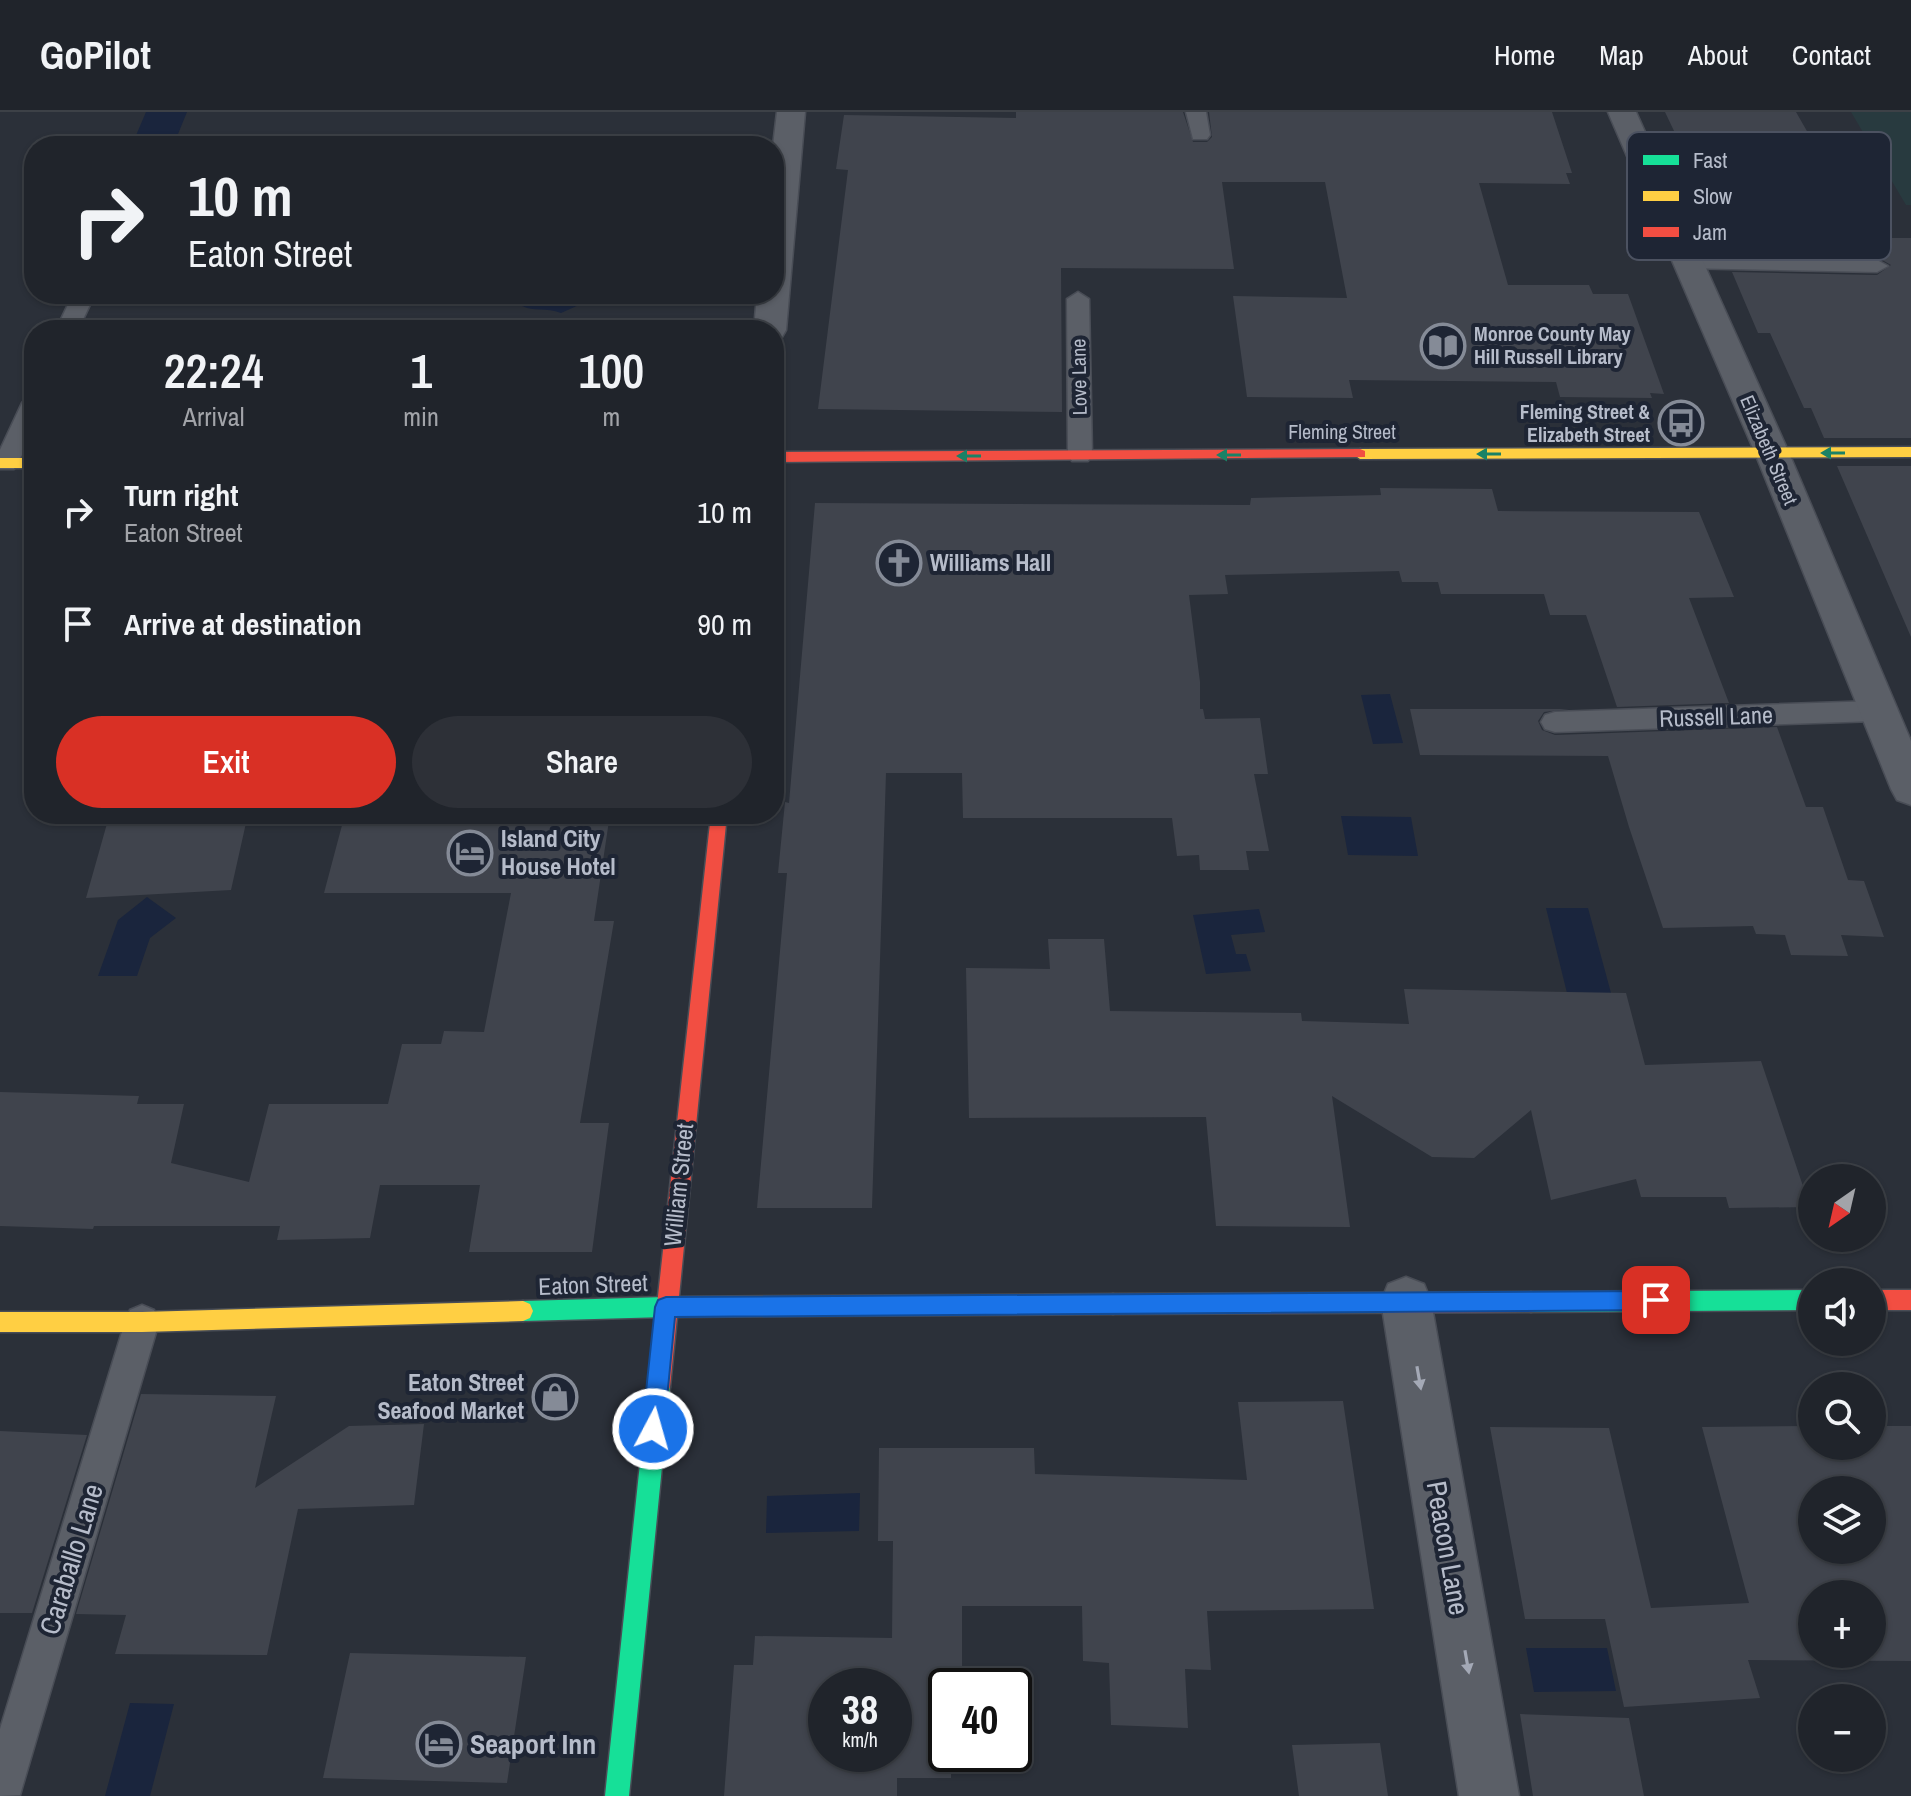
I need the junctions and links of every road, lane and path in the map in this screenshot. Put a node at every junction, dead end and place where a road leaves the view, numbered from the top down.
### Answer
1 (791, 112) edge
2 (1196, 112) edge
3 (1622, 112) edge
4 (1631, 132) edge
5 (1200, 135) dead end
6 (784, 144) edge
7 (1687, 260) edge
8 (1688, 263) junction
9 (1877, 266) dead end
10 (1078, 299) dead end
11 (24, 422) edge
12 (1911, 452) edge
13 (1772, 453) junction
14 (1080, 455) junction
15 (784, 457) edge
16 (3, 463) edge
17 (24, 463) edge
18 (1876, 711) junction
19 (1555, 722) dead end
20 (1911, 789) edge
21 (718, 824) edge
22 (1798, 1300) edge
23 (1886, 1300) edge
24 (1911, 1300) edge
25 (1406, 1301) junction
26 (666, 1307) junction
27 (0, 1322) edge
28 (142, 1322) junction
29 (0, 1795) edge
30 (617, 1796) edge
31 (1489, 1796) edge

1 - 6 street
2 - 5 lane
3 - 4 street, Elizabeth Street
7 - 8 street, Elizabeth Street
8 - 9 lane
8 - 13 street, Elizabeth Street
10 - 14 lane, Love Lane
11 - 16 lane
12 -> 13 street, Fleming Street
13 -> 14 street, Fleming Street
13 - 18 street, Elizabeth Street
14 -> 15 street, Fleming Street
16 - 17 street
18 - 19 lane, Russell Lane
18 - 20 street, Elizabeth Street
21 - 26 street, William Street
22 - 25 street, Eaton Street
23 - 24 street
25 - 26 street, Eaton Street
25 -> 31 street, Peacon Lane
26 - 28 street, Eaton Street
26 - 30 street, William Street
27 - 28 street, Eaton Street
28 - 29 lane, Caraballo Lane

